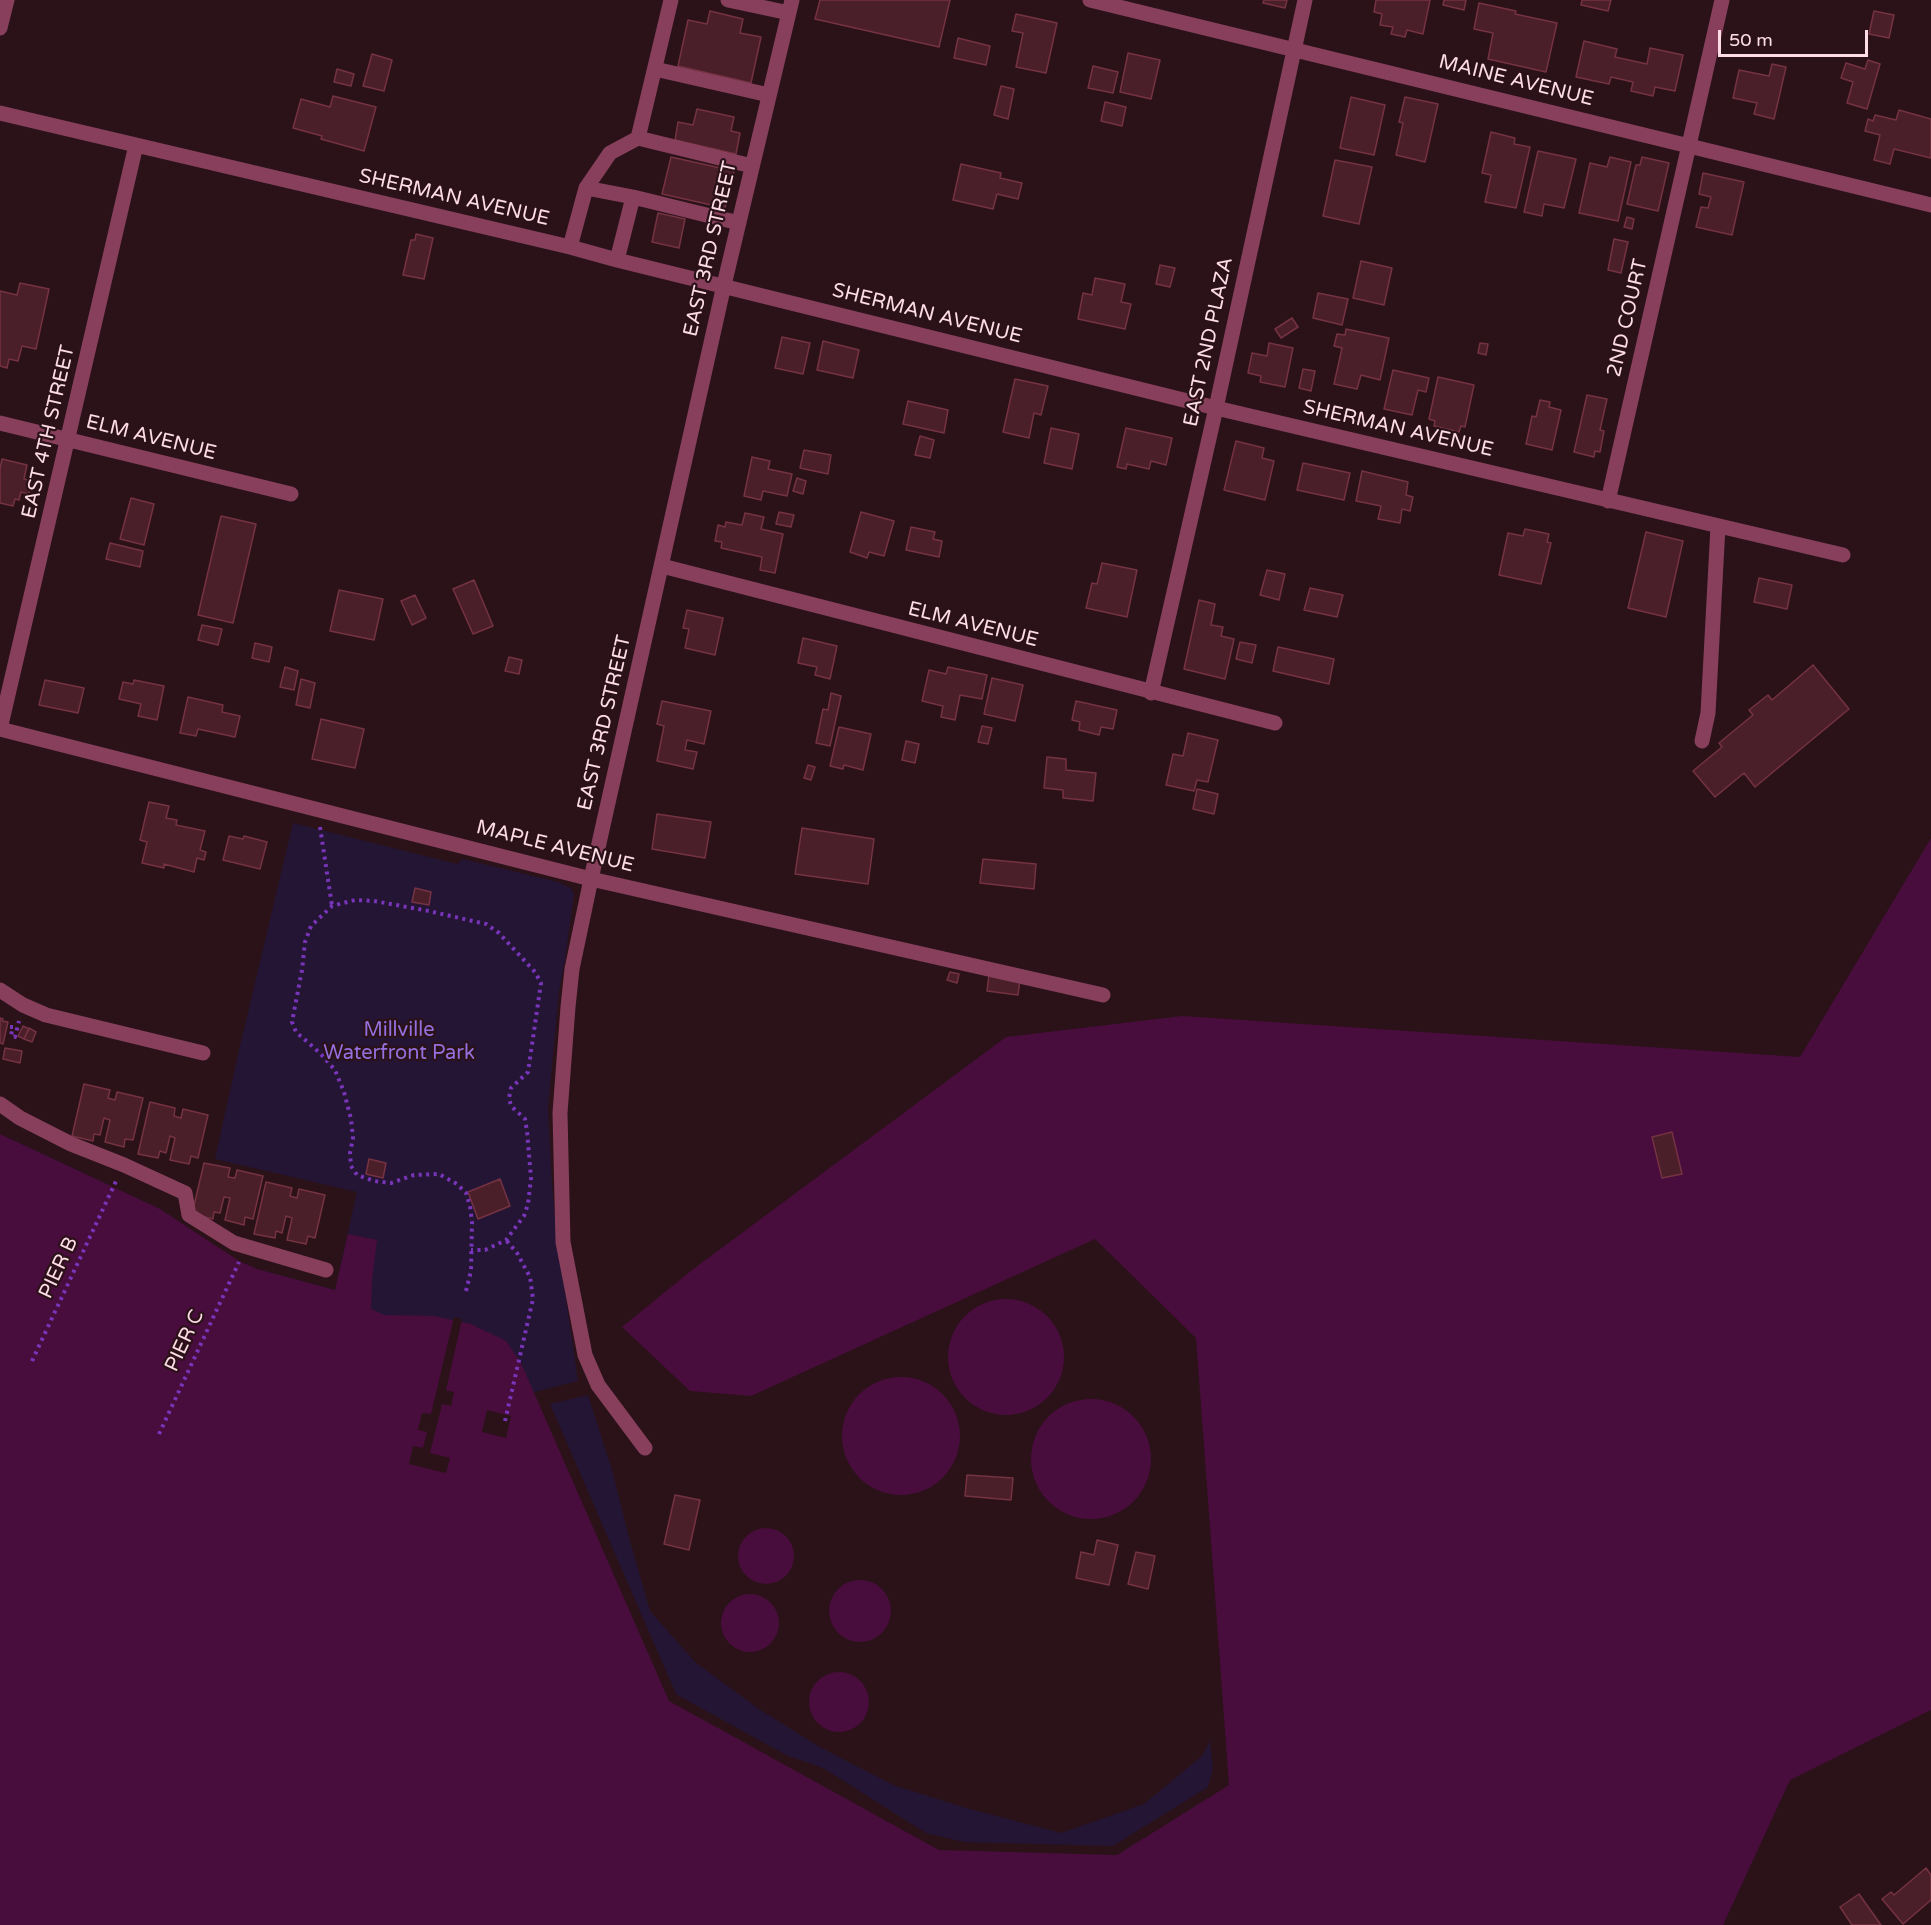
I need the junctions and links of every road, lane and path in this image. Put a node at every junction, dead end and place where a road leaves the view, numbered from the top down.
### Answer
1 (7, 0) edge
2 (671, 0) edge
3 (728, 0) edge
4 (1090, 0) edge
5 (1305, 0) edge
6 (1722, 0) edge
7 (790, 6) edge
8 (0, 28) edge
9 (1293, 49) junction
10 (655, 69) junction
11 (769, 95) junction
12 (0, 113) edge
13 (638, 138) junction
14 (136, 145) junction
15 (1689, 145) junction
16 (752, 166) junction
17 (586, 188) junction
18 (633, 197) junction
19 (1931, 205) edge
20 (739, 223) junction
21 (570, 247) junction
22 (617, 260) junction
23 (724, 285) junction
24 (1216, 408) junction
25 (0, 423) edge
26 (69, 440) junction
27 (291, 494) dead end
28 (1608, 501) junction
29 (1718, 526) junction
30 (1843, 555) dead end
31 (662, 566) junction
32 (1151, 693) junction
33 (1275, 723) dead end
34 (0, 729) edge
35 (1702, 741) dead end
36 (317, 809) junction
37 (591, 879) junction
38 (333, 906) junction
39 (0, 990) edge
40 (1103, 994) dead end
41 (19, 1020) dead end
42 (10, 1027) dead end
43 (203, 1053) dead end
44 (0, 1104) edge
45 (113, 1188) dead end
46 (506, 1240) junction
47 (471, 1250) junction
48 (239, 1262) dead end
49 (326, 1270) dead end
50 (466, 1291) dead end
51 (32, 1361) dead end
52 (505, 1421) dead end
53 (159, 1434) dead end
54 (645, 1448) dead end

1 - 8 street
2 - 10 street
3 - 7 street
4 - 9 street, MAINE AVENUE
5 - 9 street, EAST 2ND PLAZA
6 - 15 street, 2ND COURT
7 - 11 street, EAST 3RD STREET
9 - 15 street, MAINE AVENUE
9 - 24 street, EAST 2ND PLAZA
10 - 11 street
10 - 13 street
11 - 16 street, EAST 3RD STREET
12 - 14 street, SHERMAN AVENUE
13 - 16 street
13 - 17 street
14 - 21 street, SHERMAN AVENUE
14 - 26 street, EAST 4TH STREET
15 - 19 street, MAINE AVENUE
15 - 28 street, 2ND COURT
16 - 20 street, EAST 3RD STREET
17 - 18 street
17 - 21 street
18 - 20 street
18 - 22 street
20 - 23 street, EAST 3RD STREET
21 - 22 street, SHERMAN AVENUE
22 - 23 street, SHERMAN AVENUE
23 - 24 street, SHERMAN AVENUE
23 - 31 street, EAST 3RD STREET
24 - 28 street, SHERMAN AVENUE
24 - 32 street, EAST 2ND PLAZA
25 - 26 street, ELM AVENUE
26 - 27 street, ELM AVENUE
26 - 34 street, EAST 4TH STREET
28 - 29 street, SHERMAN AVENUE
29 - 30 street, SHERMAN AVENUE
29 - 35 street
31 - 32 street, ELM AVENUE
31 - 37 street, EAST 3RD STREET
32 - 33 street, ELM AVENUE
34 - 36 street, MAPLE AVENUE
36 - 37 street, MAPLE AVENUE
36 - 38 path
37 - 40 street, MAPLE AVENUE
37 - 54 street, EAST 3RD STREET
38 - 46 path
38 - 47 path
39 - 43 street
41 - 42 path
44 - 49 street
45 - 51 path, PIER B
46 - 47 path
46 - 52 path
47 - 50 path
48 - 53 path, PIER C

